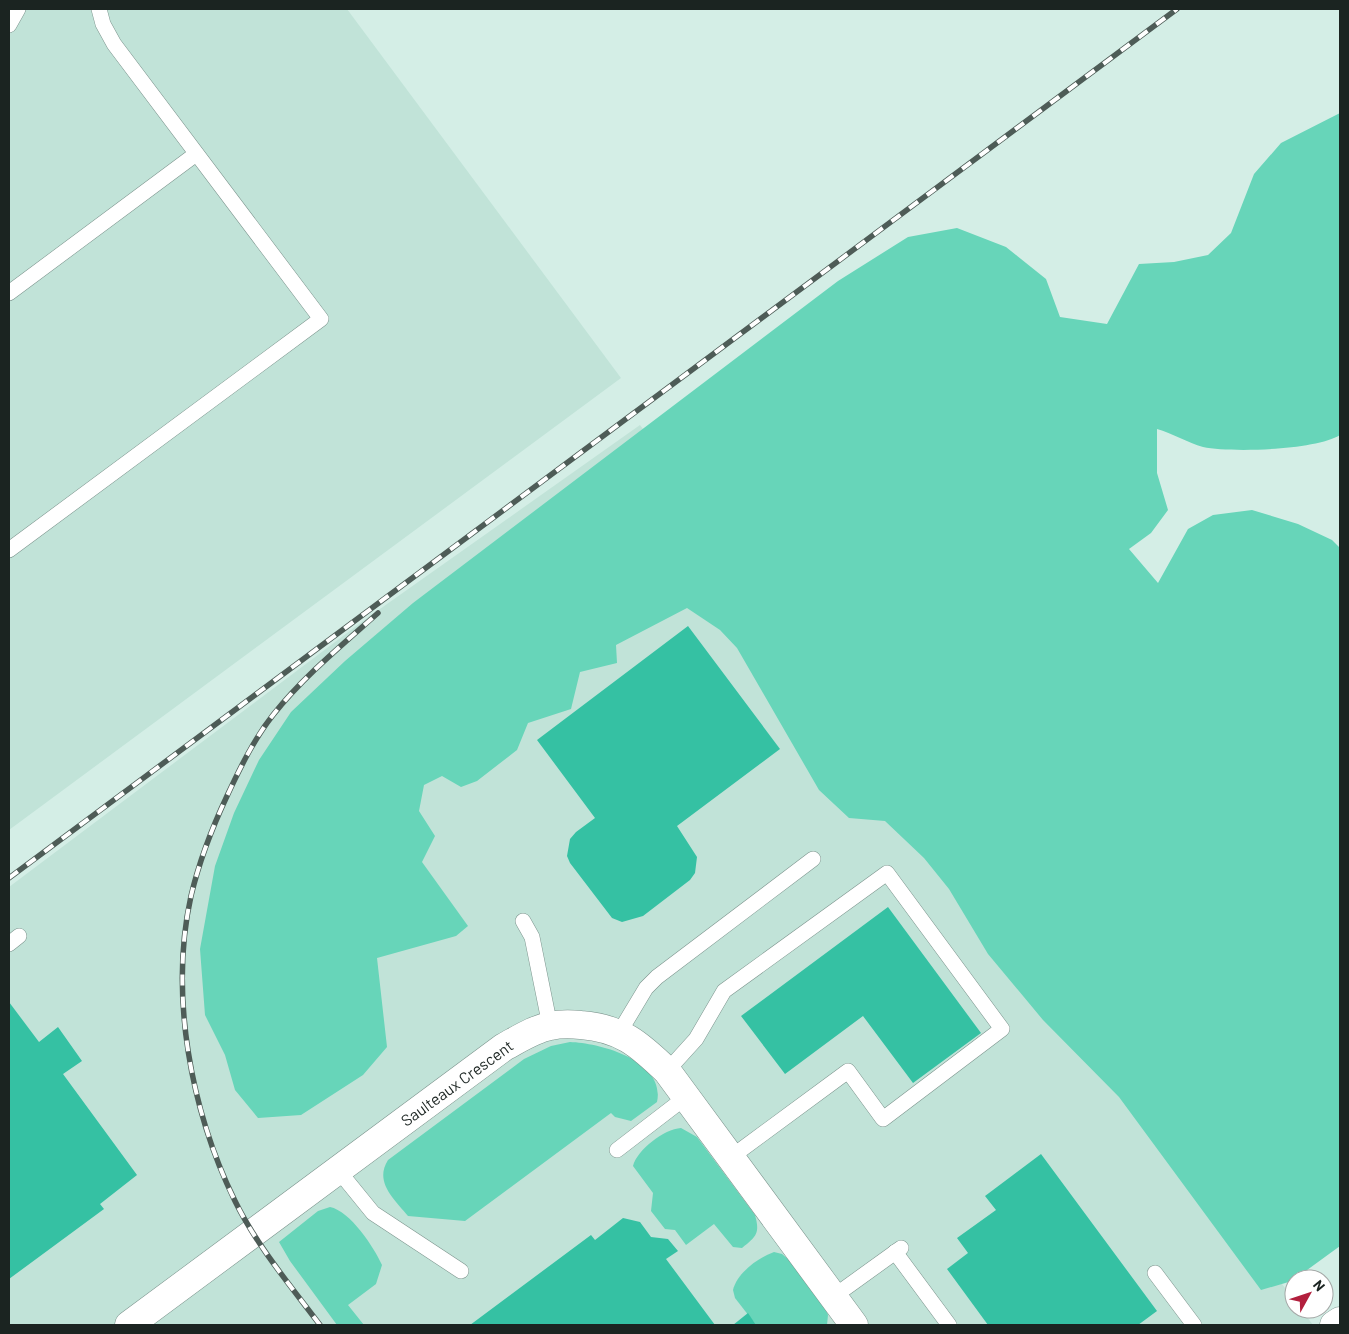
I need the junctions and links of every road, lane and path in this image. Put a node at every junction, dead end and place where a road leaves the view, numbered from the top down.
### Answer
1 (18, 9) edge
2 (99, 9) edge
3 (9, 26) edge
4 (196, 154) junction
5 (9, 293) edge
6 (9, 550) edge
7 (813, 859) dead end
8 (523, 921) dead end
9 (550, 1026) junction
10 (619, 1033) junction
11 (667, 1071) junction
12 (686, 1097) junction
13 (617, 1150) dead end
14 (730, 1158) junction
15 (338, 1170) junction
16 (462, 1271) dead end
17 (1155, 1273) dead end
18 (834, 1297) junction
19 (1340, 1321) edge
20 (1187, 1323) edge
21 (129, 1325) edge
22 (854, 1325) edge
23 (949, 1325) edge
24 (1334, 1325) edge

1 - 3 lane
2 - 4 lane
4 - 5 lane
4 - 6 lane
7 - 10 lane
8 - 9 lane
9 - 10 street, Saulteaux Crescent
9 - 15 street, Saulteaux Crescent
10 - 11 street, Saulteaux Crescent
11 - 12 street, Saulteaux Crescent
11 - 14 lane
12 - 13 lane
12 - 14 street, Saulteaux Crescent
14 - 18 street, Saulteaux Crescent
15 - 16 lane
15 - 21 street, Saulteaux Crescent
17 - 20 lane
18 - 22 street, Saulteaux Crescent
18 - 23 lane
19 - 24 street

